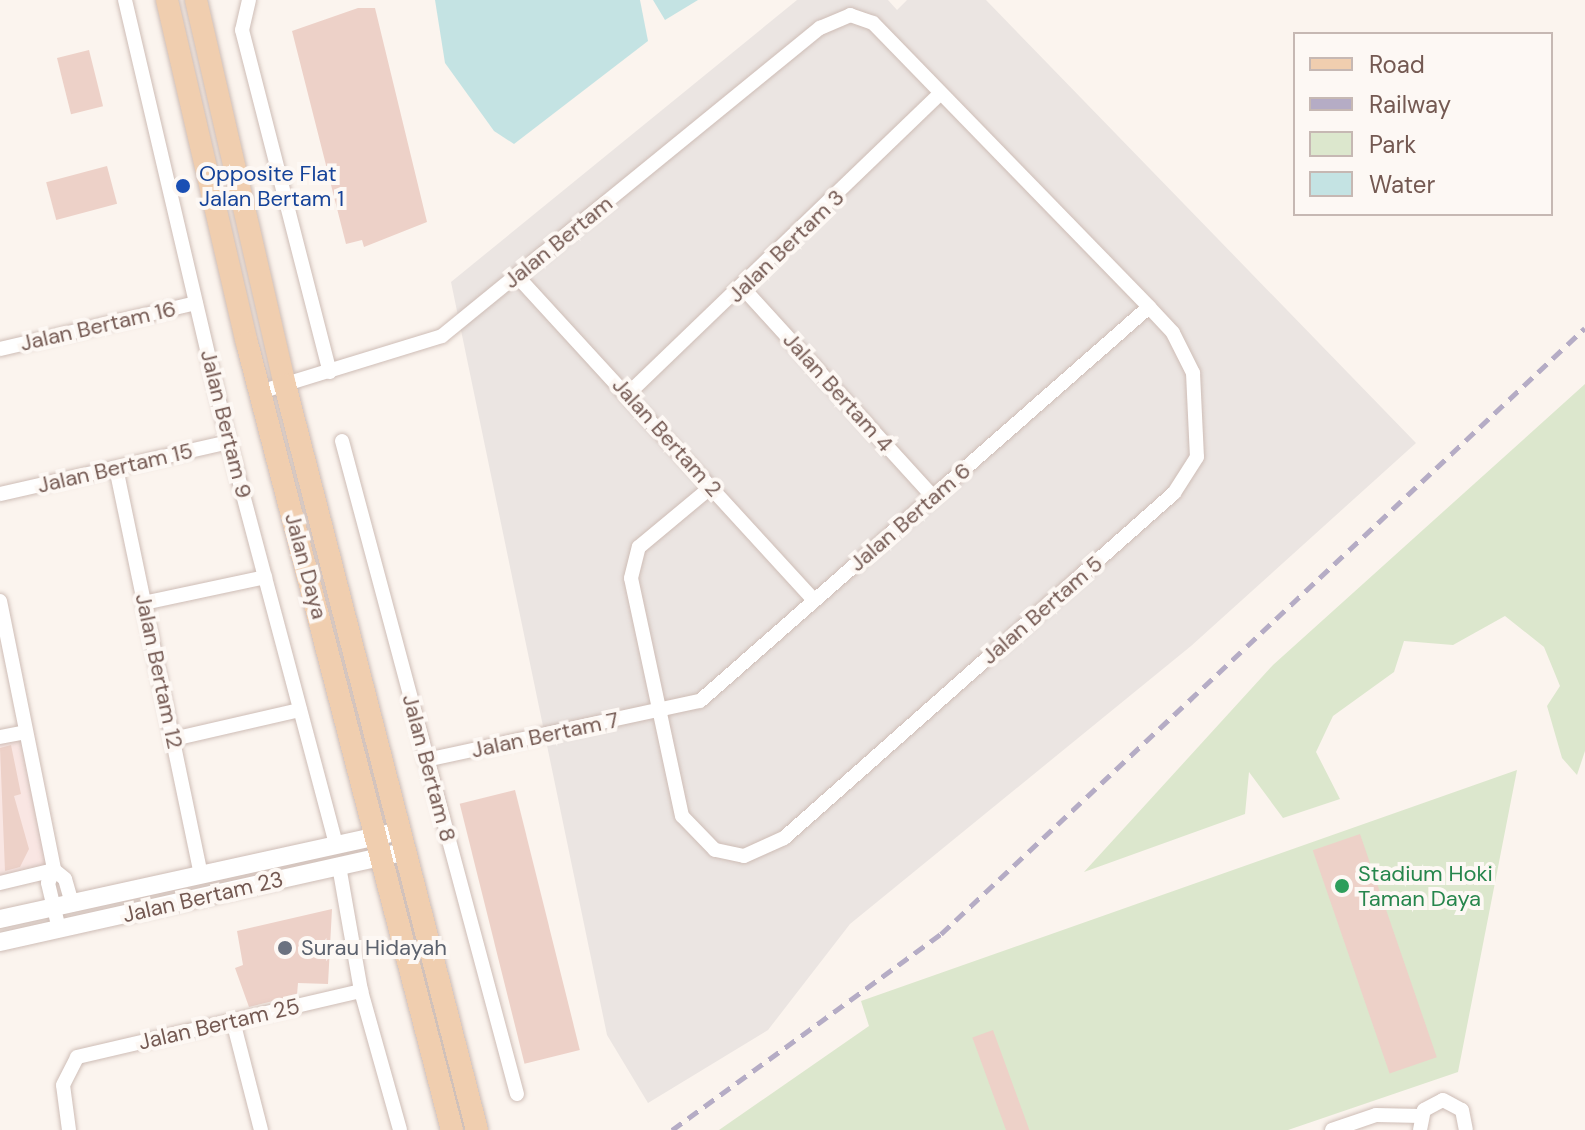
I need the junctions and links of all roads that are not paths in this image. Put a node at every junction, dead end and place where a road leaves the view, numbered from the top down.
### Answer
1 (125, 0) edge
2 (167, 0) edge
3 (196, 0) edge
4 (249, 0) edge
5 (820, 28) joint
6 (940, 94) junction
7 (517, 276) junction
8 (743, 288) junction
9 (196, 303) junction
10 (1149, 307) junction
11 (0, 349) edge
12 (330, 372) junction
13 (285, 385) junction
14 (260, 392) junction
15 (629, 393) junction
16 (342, 441) dead end
17 (229, 442) junction
18 (116, 468) junction
19 (711, 487) junction
20 (0, 494) edge
21 (933, 497) junction
22 (265, 577) junction
23 (814, 600) junction
24 (0, 601) edge
25 (144, 603) junction
26 (300, 710) junction
27 (664, 712) junction
28 (26, 732) junction
29 (0, 737) edge
30 (173, 739) junction
31 (426, 760) junction
32 (404, 841) junction
33 (336, 845) junction
34 (380, 846) junction
35 (339, 866) junction
36 (54, 870) junction
37 (201, 875) junction
38 (0, 883) edge
39 (72, 903) junction
40 (53, 908) junction
41 (0, 919) edge
42 (59, 929) junction
43 (0, 942) edge
44 (361, 991) junction
45 (233, 1021) junction
46 (517, 1094) dead end
47 (1421, 1123) edge
48 (69, 1130) edge
49 (261, 1130) edge
50 (400, 1130) edge
51 (452, 1130) edge
52 (477, 1130) edge
53 (1332, 1130) edge
54 (1466, 1130) edge

1 - 9 street, Jalan Bertam 9
2 - 14 main road, Jalan Daya
3 - 13 main road, Jalan Daya
4 - 12 street
5 - 6 street, Jalan Bertam 5
5 - 7 street, Jalan Bertam
6 - 8 street, Jalan Bertam 3
6 - 10 street, Jalan Bertam 5
7 - 12 street, Jalan Bertam
7 - 15 street, Jalan Bertam 2
8 - 15 street, Jalan Bertam 3
8 - 21 street, Jalan Bertam 4
9 - 11 street, Jalan Bertam 16
9 - 17 street, Jalan Bertam 9
10 - 21 street, Jalan Bertam 6
10 - 27 street, Jalan Bertam 5
12 - 13 street, Jalan Bertam
13 - 14 street, Jalan Bertam
13 - 32 main road, Jalan Daya
14 - 34 main road, Jalan Daya
15 - 19 street, Jalan Bertam 2
16 - 31 street, Jalan Bertam 8
17 - 18 street, Jalan Bertam 15
17 - 22 street, Jalan Bertam 9
18 - 20 street, Jalan Bertam 15
18 - 25 street, Jalan Bertam 12
19 - 23 street, Jalan Bertam 2
19 - 27 street, Jalan Bertam 5
21 - 23 street, Jalan Bertam 6
22 - 25 street
22 - 26 street, Jalan Bertam 9
23 - 27 street, Jalan Bertam 6
24 - 28 street
25 - 30 street, Jalan Bertam 12
26 - 30 street
26 - 33 street, Jalan Bertam 9
27 - 31 street, Jalan Bertam 7
28 - 29 street
28 - 36 street
30 - 37 street, Jalan Bertam 12
31 - 46 street, Jalan Bertam 8
32 - 34 street, Jalan Bertam 23
32 - 52 main road, Jalan Daya
33 - 34 street, Jalan Bertam 23
33 - 37 street, Jalan Bertam 23
34 - 35 street, Jalan Bertam 23
34 - 51 main road, Jalan Daya
35 - 42 street, Jalan Bertam 23
35 - 44 street
36 - 38 street
36 - 39 street
36 - 40 street
37 - 39 street, Jalan Bertam 23
39 - 40 street, Jalan Bertam 23
40 - 41 street, Jalan Bertam 23
40 - 42 street
42 - 43 street, Jalan Bertam 23
44 - 45 street, Jalan Bertam 25
44 - 50 street
45 - 48 street, Jalan Bertam 25
45 - 49 street
47 - 53 street
47 - 54 street

